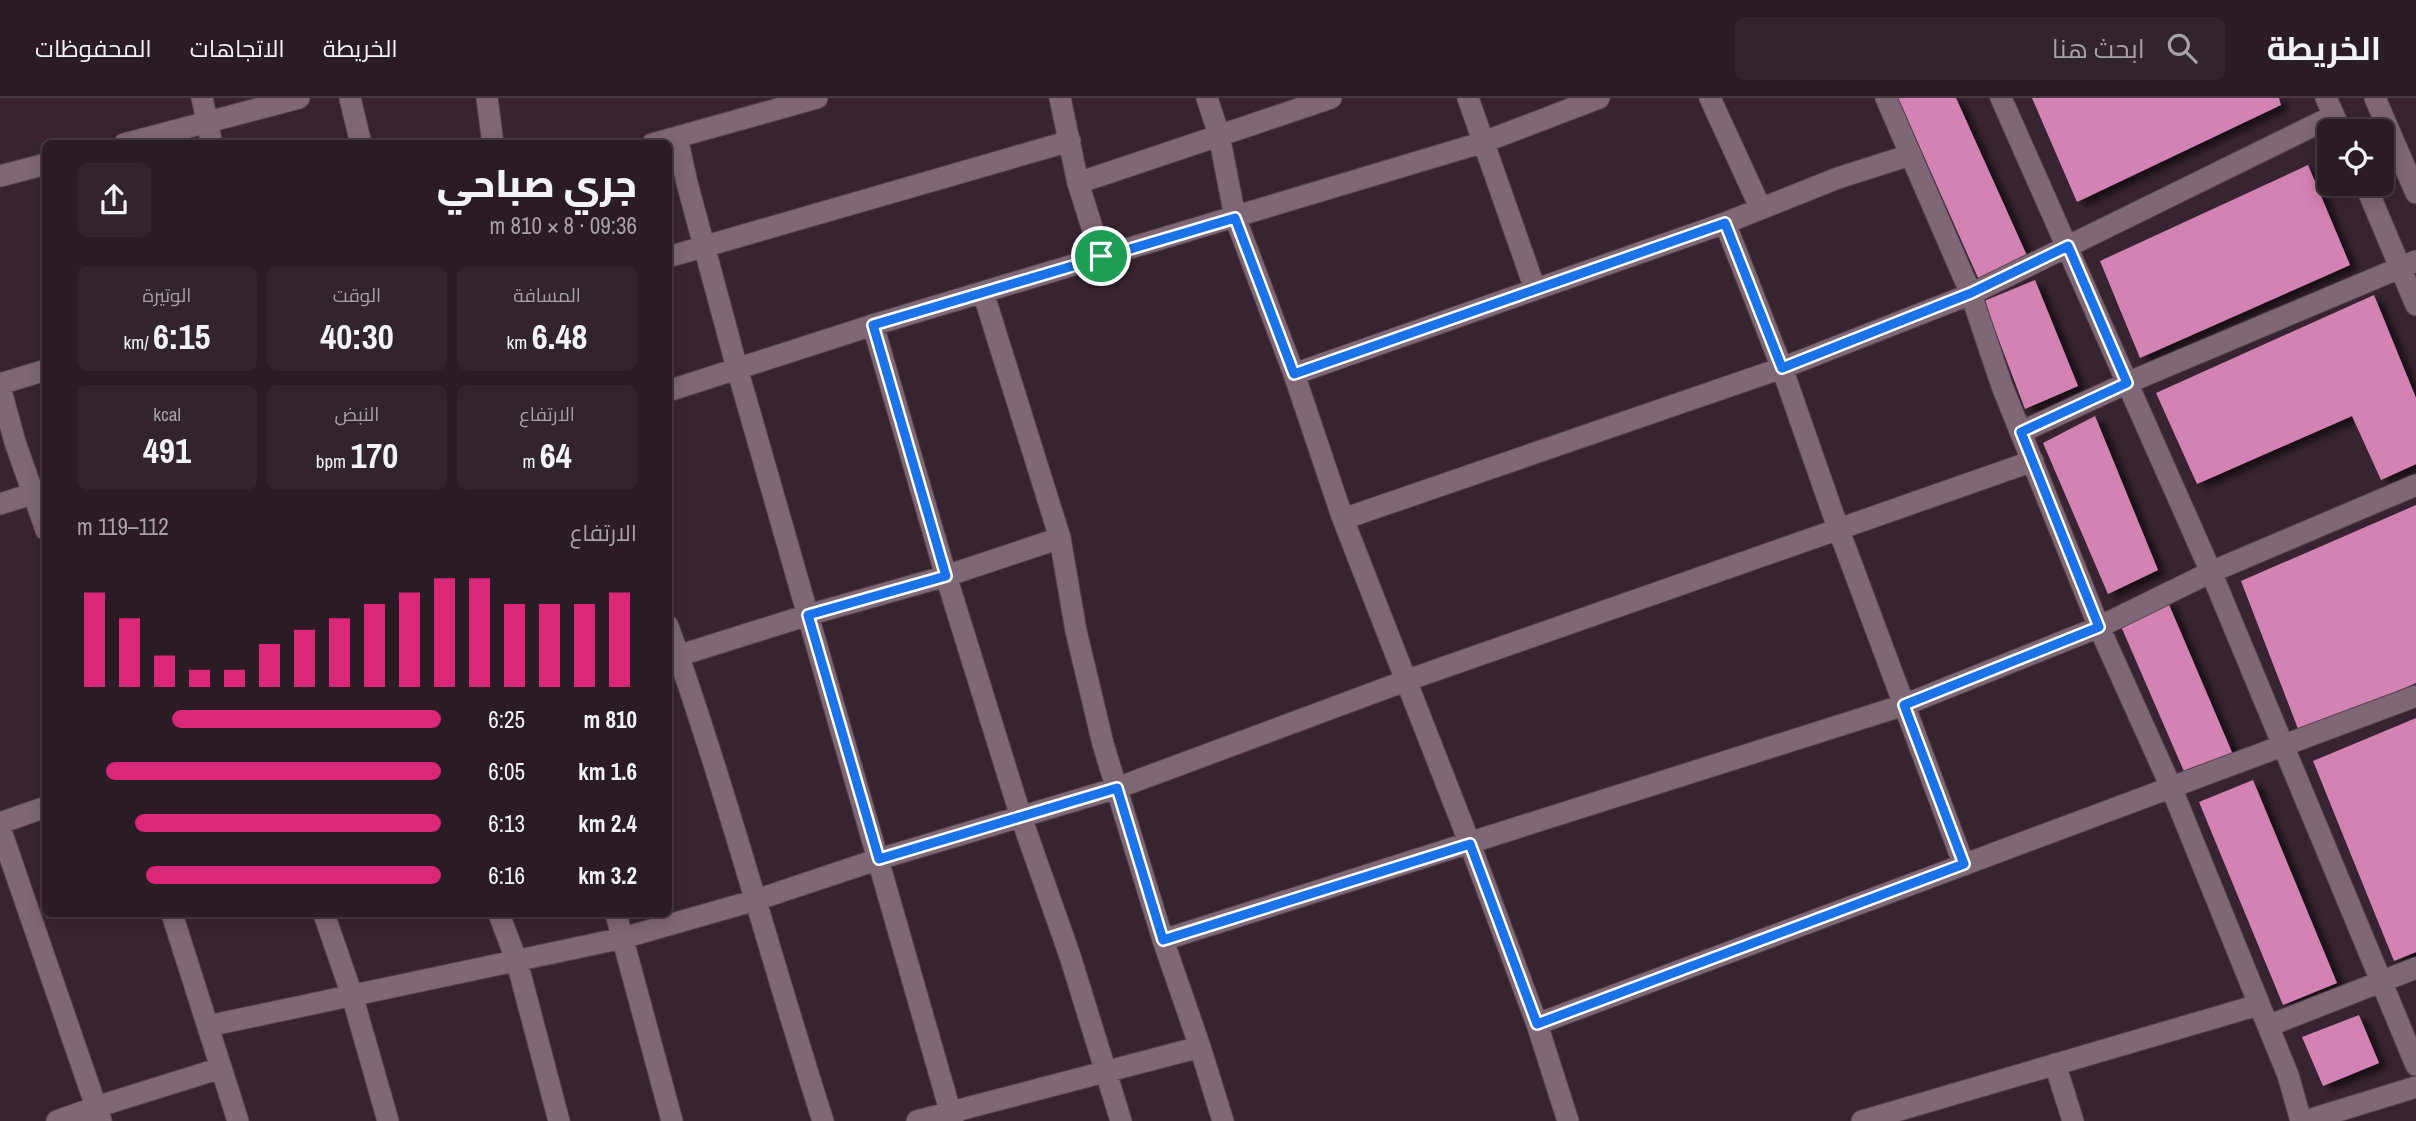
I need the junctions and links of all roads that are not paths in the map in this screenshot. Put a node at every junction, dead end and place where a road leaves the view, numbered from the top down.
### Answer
1 (202, 98) edge
2 (299, 98) edge
3 (350, 98) edge
4 (487, 98) edge
5 (817, 98) edge
6 (1060, 98) edge
7 (1207, 98) edge
8 (1331, 98) edge
9 (1468, 98) edge
10 (1599, 98) edge
11 (1710, 98) edge
12 (1885, 98) edge
13 (2001, 98) edge
14 (2375, 98) edge
15 (790, 101) edge
16 (2333, 115) edge
17 (208, 122) junction
18 (1219, 135) junction
19 (677, 136) junction
20 (139, 140) edge
21 (211, 140) edge
22 (360, 140) edge
23 (492, 140) edge
24 (664, 140) edge
25 (1070, 141) junction
26 (1484, 142) junction
27 (1910, 155) junction
28 (42, 165) edge
29 (0, 176) edge
30 (1078, 183) junction
31 (2416, 193) edge
32 (2371, 196) edge
33 (1760, 207) junction
34 (1235, 218) junction
35 (1725, 223) junction
36 (705, 246) junction
37 (2068, 246) junction
38 (672, 256) edge
39 (1101, 256) junction
40 (2408, 264) edge
41 (1535, 289) junction
42 (983, 292) junction
43 (1971, 293) junction
44 (2416, 305) edge
45 (873, 325) junction
46 (737, 368) junction
47 (1782, 368) junction
48 (42, 371) edge
49 (1294, 374) junction
50 (2127, 383) junction
51 (0, 385) edge
52 (672, 390) edge
53 (2021, 432) junction
54 (2033, 461) junction
55 (2416, 485) edge
56 (39, 492) edge
57 (0, 504) edge
58 (1343, 519) junction
59 (1838, 528) junction
60 (1060, 538) junction
61 (2211, 572) junction
62 (946, 576) junction
63 (808, 615) junction
64 (2099, 627) junction
65 (674, 658) edge
66 (1405, 681) junction
67 (2416, 696) edge
68 (1904, 705) junction
69 (2285, 745) junction
70 (2171, 787) junction
71 (1117, 788) junction
72 (42, 808) edge
73 (1021, 817) junction
74 (0, 822) edge
75 (0, 828) edge
76 (1470, 844) junction
77 (879, 859) junction
78 (1964, 864) junction
79 (756, 900) junction
80 (173, 917) edge
81 (325, 917) edge
82 (500, 917) edge
83 (617, 917) edge
84 (624, 938) junction
85 (1163, 940) junction
86 (517, 962) junction
87 (2416, 968) edge
88 (2382, 981) junction
89 (352, 995) junction
90 (2258, 1005) junction
91 (1537, 1024) junction
92 (208, 1026) junction
93 (2269, 1026) junction
94 (1200, 1047) junction
95 (2056, 1064) junction
96 (2416, 1065) edge
97 (221, 1068) junction
98 (1107, 1071) junction
99 (2416, 1087) edge
100 (99, 1114) edge
101 (951, 1117) edge
102 (57, 1121) edge
103 (238, 1121) edge
104 (388, 1121) edge
105 (559, 1121) edge
106 (672, 1121) edge
107 (823, 1121) edge
108 (917, 1121) edge
109 (1121, 1121) edge
110 (1223, 1121) edge
111 (1568, 1121) edge
112 (1862, 1121) edge
113 (2073, 1121) edge
114 (2303, 1121) edge

1 - 17 street
2 - 17 street
3 - 22 street
4 - 23 street
5 - 15 street
6 - 25 street
7 - 18 street
8 - 18 street
9 - 26 street
10 - 26 street
11 - 33 street
12 - 27 street
13 - 37 street
14 - 31 street
15 - 19 street
16 - 37 street
17 - 20 street
17 - 21 street
18 - 30 street
18 - 34 street
19 - 24 street
19 - 36 street
25 - 30 street
25 - 36 street
26 - 34 street
26 - 41 street
27 - 33 street
27 - 43 street
28 - 29 street
30 - 39 street
32 - 40 street
33 - 35 street
34 - 39 street
34 - 49 street
35 - 41 street
35 - 47 street
36 - 38 street
36 - 46 street
37 - 43 street
37 - 50 street
39 - 42 street
40 - 44 street
40 - 50 street
41 - 49 street
42 - 45 street
42 - 60 street
43 - 47 street
43 - 53 street
45 - 46 street
45 - 62 street
46 - 52 street
46 - 63 street
47 - 58 street
47 - 59 street
48 - 51 street
49 - 58 street
50 - 53 street
50 - 61 street
51 - 56 street
53 - 54 street
54 - 59 street
54 - 64 street
55 - 61 street
56 - 57 street
58 - 66 street
59 - 66 street
59 - 68 street
60 - 62 street
60 - 71 street
61 - 64 street
61 - 69 street
62 - 63 street
62 - 73 street
63 - 65 street
63 - 77 street
64 - 68 street
64 - 70 street
65 - 79 street
66 - 71 street
66 - 76 street
67 - 69 street
68 - 76 street
68 - 78 street
69 - 70 street
69 - 88 street
70 - 78 street
70 - 90 street
71 - 73 street
71 - 85 street
72 - 74 street
73 - 77 street
73 - 98 street
75 - 100 street
76 - 85 street
76 - 91 street
77 - 79 street
77 - 101 street
78 - 91 street
79 - 84 street
79 - 107 street
80 - 92 street
81 - 89 street
82 - 86 street
83 - 84 street
84 - 86 street
84 - 106 street
85 - 94 street
86 - 89 street
86 - 105 street
87 - 88 street
88 - 93 street
88 - 96 street
89 - 92 street
89 - 104 street
90 - 93 street
90 - 95 street
91 - 111 street
92 - 97 street
93 - 114 street
94 - 98 street
94 - 110 street
95 - 112 street
95 - 113 street
97 - 100 street
97 - 103 street
98 - 101 street
98 - 109 street
99 - 114 street
100 - 102 street
101 - 108 street

